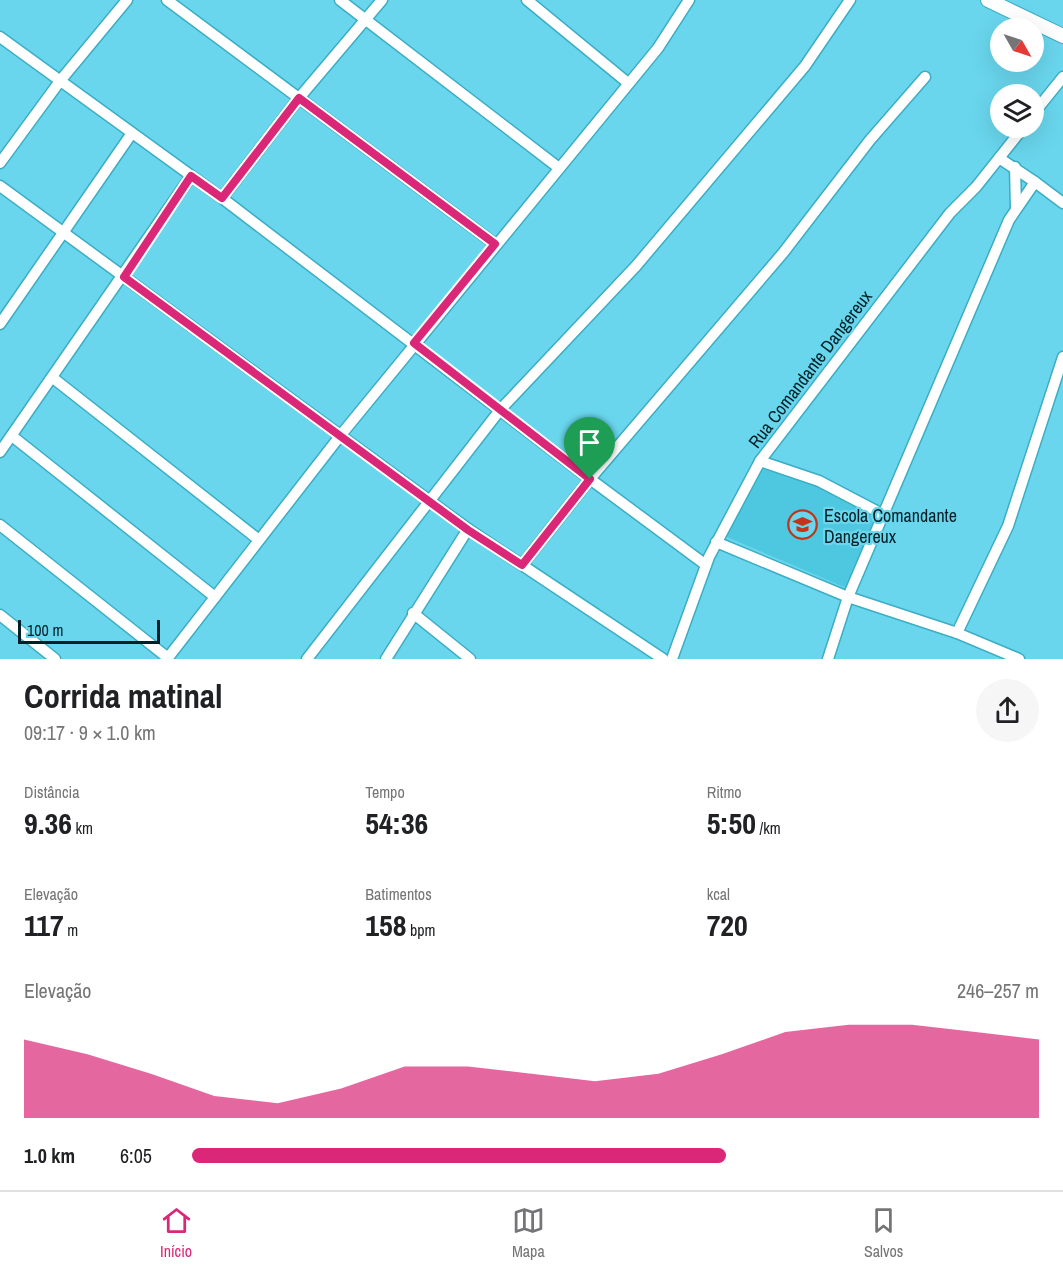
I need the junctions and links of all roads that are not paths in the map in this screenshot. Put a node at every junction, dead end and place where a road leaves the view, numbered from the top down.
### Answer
1 (127, 0) edge
2 (167, 0) edge
3 (340, 0) edge
4 (382, 0) edge
5 (526, 0) edge
6 (688, 0) edge
7 (849, 0) edge
8 (988, 0) edge
9 (366, 20) junction
10 (1063, 36) edge
11 (0, 37) edge
12 (1063, 76) edge
13 (925, 77) dead end
14 (60, 81) junction
15 (628, 83) junction
16 (299, 98) junction
17 (1044, 100) edge
18 (132, 133) junction
19 (1015, 138) edge
20 (999, 158) junction
21 (0, 163) edge
22 (1015, 167) junction
23 (559, 168) junction
24 (191, 176) junction
25 (1035, 182) junction
26 (0, 186) edge
27 (222, 198) junction
28 (1063, 203) edge
29 (1016, 208) junction
30 (63, 233) junction
31 (495, 244) junction
32 (124, 277) junction
33 (0, 324) edge
34 (414, 343) junction
35 (1063, 357) edge
36 (53, 378) junction
37 (500, 410) junction
38 (12, 436) junction
39 (339, 436) junction
40 (0, 452) edge
41 (760, 460) junction
42 (590, 479) junction
43 (429, 500) junction
44 (884, 515) junction
45 (0, 525) edge
46 (468, 530) junction
47 (259, 540) junction
48 (716, 542) junction
49 (522, 565) junction
50 (706, 565) junction
51 (215, 597) junction
52 (848, 597) junction
53 (413, 613) junction
54 (0, 615) edge
55 (957, 633) junction
56 (396, 642) junction
57 (55, 659) edge
58 (167, 659) edge
59 (307, 659) edge
60 (386, 659) edge
61 (395, 659) edge
62 (470, 659) edge
63 (663, 659) edge
64 (672, 659) edge
65 (828, 659) edge
66 (1019, 659) edge

1 - 14 street
2 - 16 street
3 - 9 street
4 - 9 street
5 - 15 street
6 - 15 street
7 - 37 street
8 - 10 main road
9 - 16 street
9 - 23 street
11 - 14 street
12 - 17 street
13 - 42 street
14 - 18 street
14 - 21 street
15 - 23 street
16 - 27 street
16 - 31 street
18 - 24 street
18 - 30 street
19 - 20 street, Rua Comandante Dangereux
20 - 22 street
20 - 41 street, Rua Comandante Dangereux
22 - 25 street
22 - 29 street
23 - 31 street
24 - 27 street
24 - 32 street
25 - 28 street
25 - 29 street
26 - 30 street
27 - 34 street
29 - 44 street
30 - 32 street
30 - 33 street
31 - 34 street
32 - 36 street
32 - 39 street
34 - 37 street
34 - 39 street
35 - 55 street
36 - 38 street
36 - 47 street
37 - 42 street
37 - 43 street
38 - 40 street
38 - 51 street
39 - 43 street
39 - 47 street
41 - 44 street
41 - 48 street, Rua Comandante Dangereux
42 - 49 street
42 - 50 street
43 - 46 street
43 - 59 street
44 - 52 street
45 - 58 street
46 - 49 street
46 - 53 street
47 - 51 street
48 - 50 street, Rua Comandante Dangereux
48 - 52 street
49 - 63 street
50 - 64 street, Rua Comandante Dangereux
51 - 58 street
52 - 55 street
52 - 65 street
53 - 56 street
53 - 62 street
54 - 57 street
55 - 66 street
56 - 60 street
56 - 61 street

